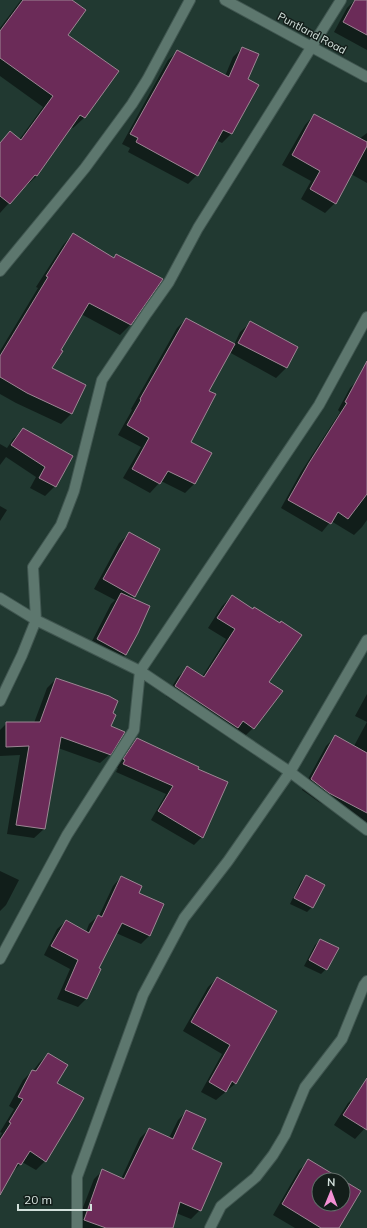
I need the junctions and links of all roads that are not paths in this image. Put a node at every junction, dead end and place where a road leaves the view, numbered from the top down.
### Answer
1 (190, 0) edge
2 (225, 0) edge
3 (341, 0) edge
4 (312, 46) junction
5 (367, 77) edge
6 (0, 271) edge
7 (367, 317) edge
8 (0, 598) edge
9 (36, 620) junction
10 (367, 640) edge
11 (140, 671) junction
12 (0, 701) edge
13 (290, 772) junction
14 (367, 830) edge
15 (0, 959) edge
16 (367, 981) edge
17 (77, 1228) edge
18 (210, 1228) edge

1 - 6 street
2 - 4 street, Puntland Road
3 - 4 street
4 - 5 street, Puntland Road
4 - 9 street
7 - 11 street
8 - 9 street
9 - 11 street
9 - 12 street
10 - 13 street
11 - 13 street
11 - 15 street
13 - 14 street
13 - 17 street
16 - 18 street

